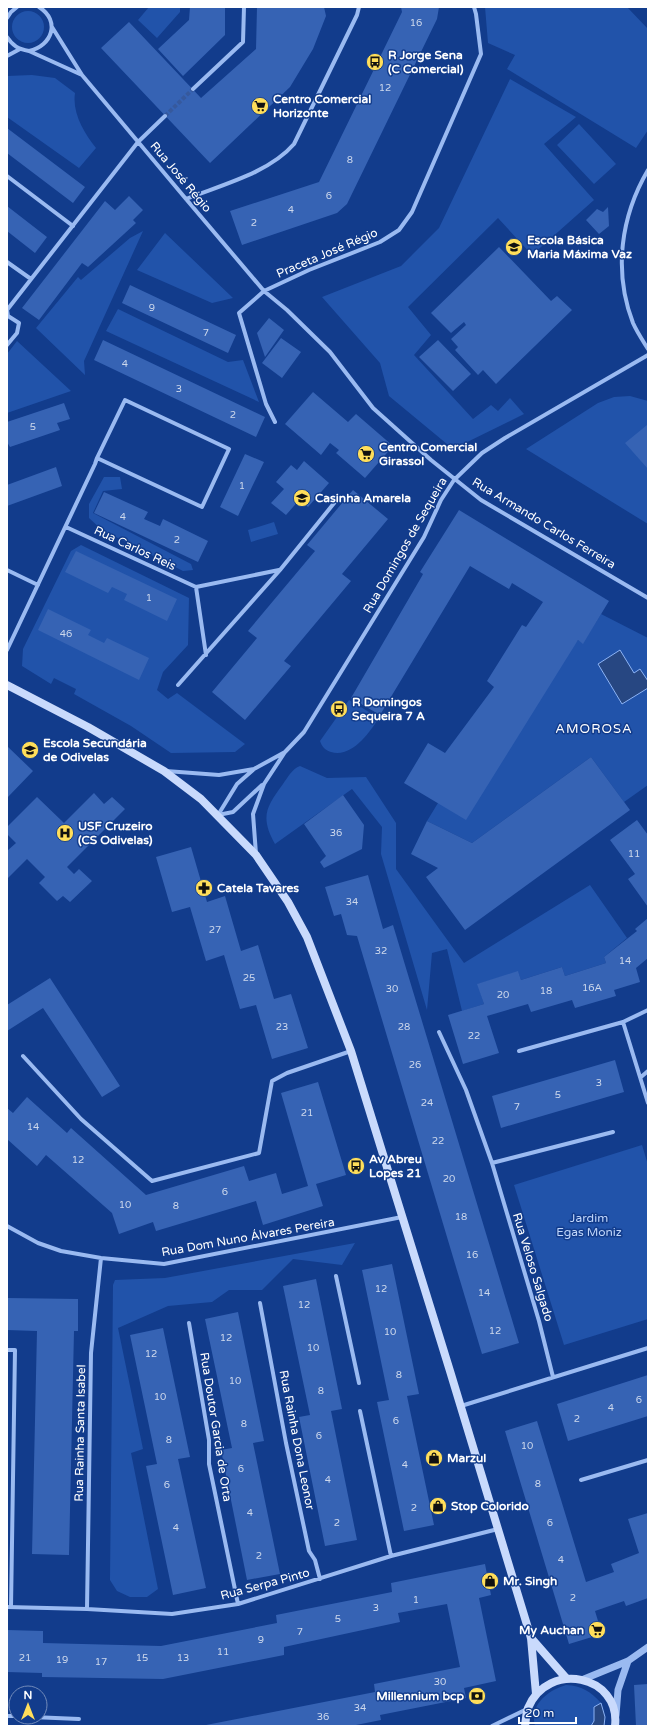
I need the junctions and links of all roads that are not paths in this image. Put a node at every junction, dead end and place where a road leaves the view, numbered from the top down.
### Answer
1 (18, 7) edge
2 (39, 7) edge
3 (244, 7) edge
4 (359, 7) edge
5 (474, 7) edge
6 (11, 9) edge
7 (44, 9) edge
8 (7, 18) edge
9 (52, 27) junction
10 (7, 37) edge
11 (20, 49) junction
12 (29, 51) junction
13 (7, 56) edge
14 (82, 75) junction
15 (193, 90) tunnel mouth
16 (165, 116) tunnel mouth
17 (138, 142) junction
18 (648, 170) edge
19 (7, 176) edge
20 (186, 199) junction
21 (72, 226) junction
22 (7, 262) edge
23 (31, 279) junction
24 (264, 291) junction
25 (7, 345) edge
26 (648, 349) edge
27 (648, 355) edge
28 (275, 422) dead end
29 (97, 458) junction
30 (454, 480) junction
31 (339, 497) dead end
32 (66, 527) junction
33 (7, 570) edge
34 (280, 570) junction
35 (38, 585) junction
36 (196, 587) junction
37 (648, 598) edge
38 (7, 650) edge
39 (206, 655) junction
40 (7, 685) edge
41 (178, 685) dead end
42 (285, 752) junction
43 (254, 769) junction
44 (164, 771) junction
45 (264, 784) junction
46 (218, 815) junction
47 (256, 854) junction
48 (648, 1010) edge
49 (623, 1022) junction
50 (439, 1032) dead end
51 (351, 1051) junction
52 (519, 1051) dead end
53 (23, 1056) dead end
54 (648, 1071) edge
55 (641, 1077) junction
56 (648, 1103) edge
57 (613, 1132) dead end
58 (492, 1163) junction
59 (402, 1217) junction
60 (7, 1226) edge
61 (101, 1258) junction
62 (336, 1276) dead end
63 (260, 1303) dead end
64 (189, 1323) dead end
65 (648, 1348) edge
66 (7, 1350) edge
67 (553, 1377) junction
68 (359, 1383) dead end
69 (461, 1406) junction
70 (360, 1411) dead end
71 (648, 1460) edge
72 (582, 1480) dead end
73 (498, 1529) junction
74 (391, 1556) junction
75 (320, 1579) junction
76 (238, 1604) junction
77 (9, 1607) edge
78 (87, 1609) junction
79 (531, 1638) junction
80 (648, 1647) edge
81 (628, 1661) junction
82 (566, 1678) junction
83 (584, 1680) junction
84 (536, 1694) junction
85 (527, 1709) junction
86 (48, 1718) edge
87 (79, 1719) dead end
88 (616, 1722) edge
89 (492, 1726) edge
90 (525, 1726) edge

1 - 6 street
2 - 7 street
3 - 15 street
4 - 20 street
5 - 24 street, Praceta José Régio
6 - 8 street
7 - 9 street, Rua José Régio
9 - 12 street
9 - 14 street, Rua José Régio
10 - 11 street
11 - 12 street
11 - 13 street
12 - 14 street
14 - 17 street, Rua José Régio
16 - 17 street
17 - 20 street, Rua José Régio
17 - 21 street
18 - 26 street
19 - 21 street
20 - 24 street, Rua José Régio
21 - 23 street
22 - 23 street
23 - 25 street
24 - 28 street, Praceta José Régio
24 - 30 street, Rua Armando Carlos Ferreira
27 - 30 street, Rua Domingos de Sequeira
29 - 29 street
29 - 32 street
30 - 37 street, Rua Armando Carlos Ferreira
30 - 42 street, Rua Domingos de Sequeira
31 - 34 street
32 - 35 street
32 - 36 street, Rua Carlos Reis
33 - 35 street
34 - 36 street
34 - 39 street
35 - 38 street
36 - 39 street
39 - 41 street
40 - 44 main road
42 - 43 street
42 - 45 street
43 - 44 street
43 - 46 street
44 - 46 main road
45 - 46 street
45 - 47 street
46 - 47 main road
47 - 51 main road
48 - 49 street
49 - 52 street
49 - 55 street
50 - 58 street, Rua Veloso Salgado
51 - 53 street
51 - 59 main road
54 - 55 street
55 - 56 street
57 - 58 street
58 - 67 street, Rua Veloso Salgado
59 - 61 street, Rua Dom Nuno Álvares Pereira
59 - 69 main road
60 - 61 street, Rua Dom Nuno Álvares Pereira
61 - 78 street, Rua Rainha Santa Isabel
62 - 68 street
63 - 75 street, Rua Rainha Dona Leonor
64 - 76 street, Rua Doutor Garcia de Orta
65 - 67 street
66 - 77 street
67 - 69 street
69 - 73 main road
70 - 74 street
71 - 72 street
73 - 74 street, Rua Serpa Pinto
73 - 79 main road
74 - 75 street, Rua Serpa Pinto
75 - 76 street, Rua Serpa Pinto
76 - 78 street, Rua Serpa Pinto
77 - 78 street, Rua Serpa Pinto
79 - 82 main road
79 - 84 main road
80 - 81 street
81 - 83 street
81 - 88 street
82 - 83 main road
82 - 84 main road
83 - 88 main road
84 - 85 main road
85 - 89 street
85 - 90 main road
86 - 87 street

